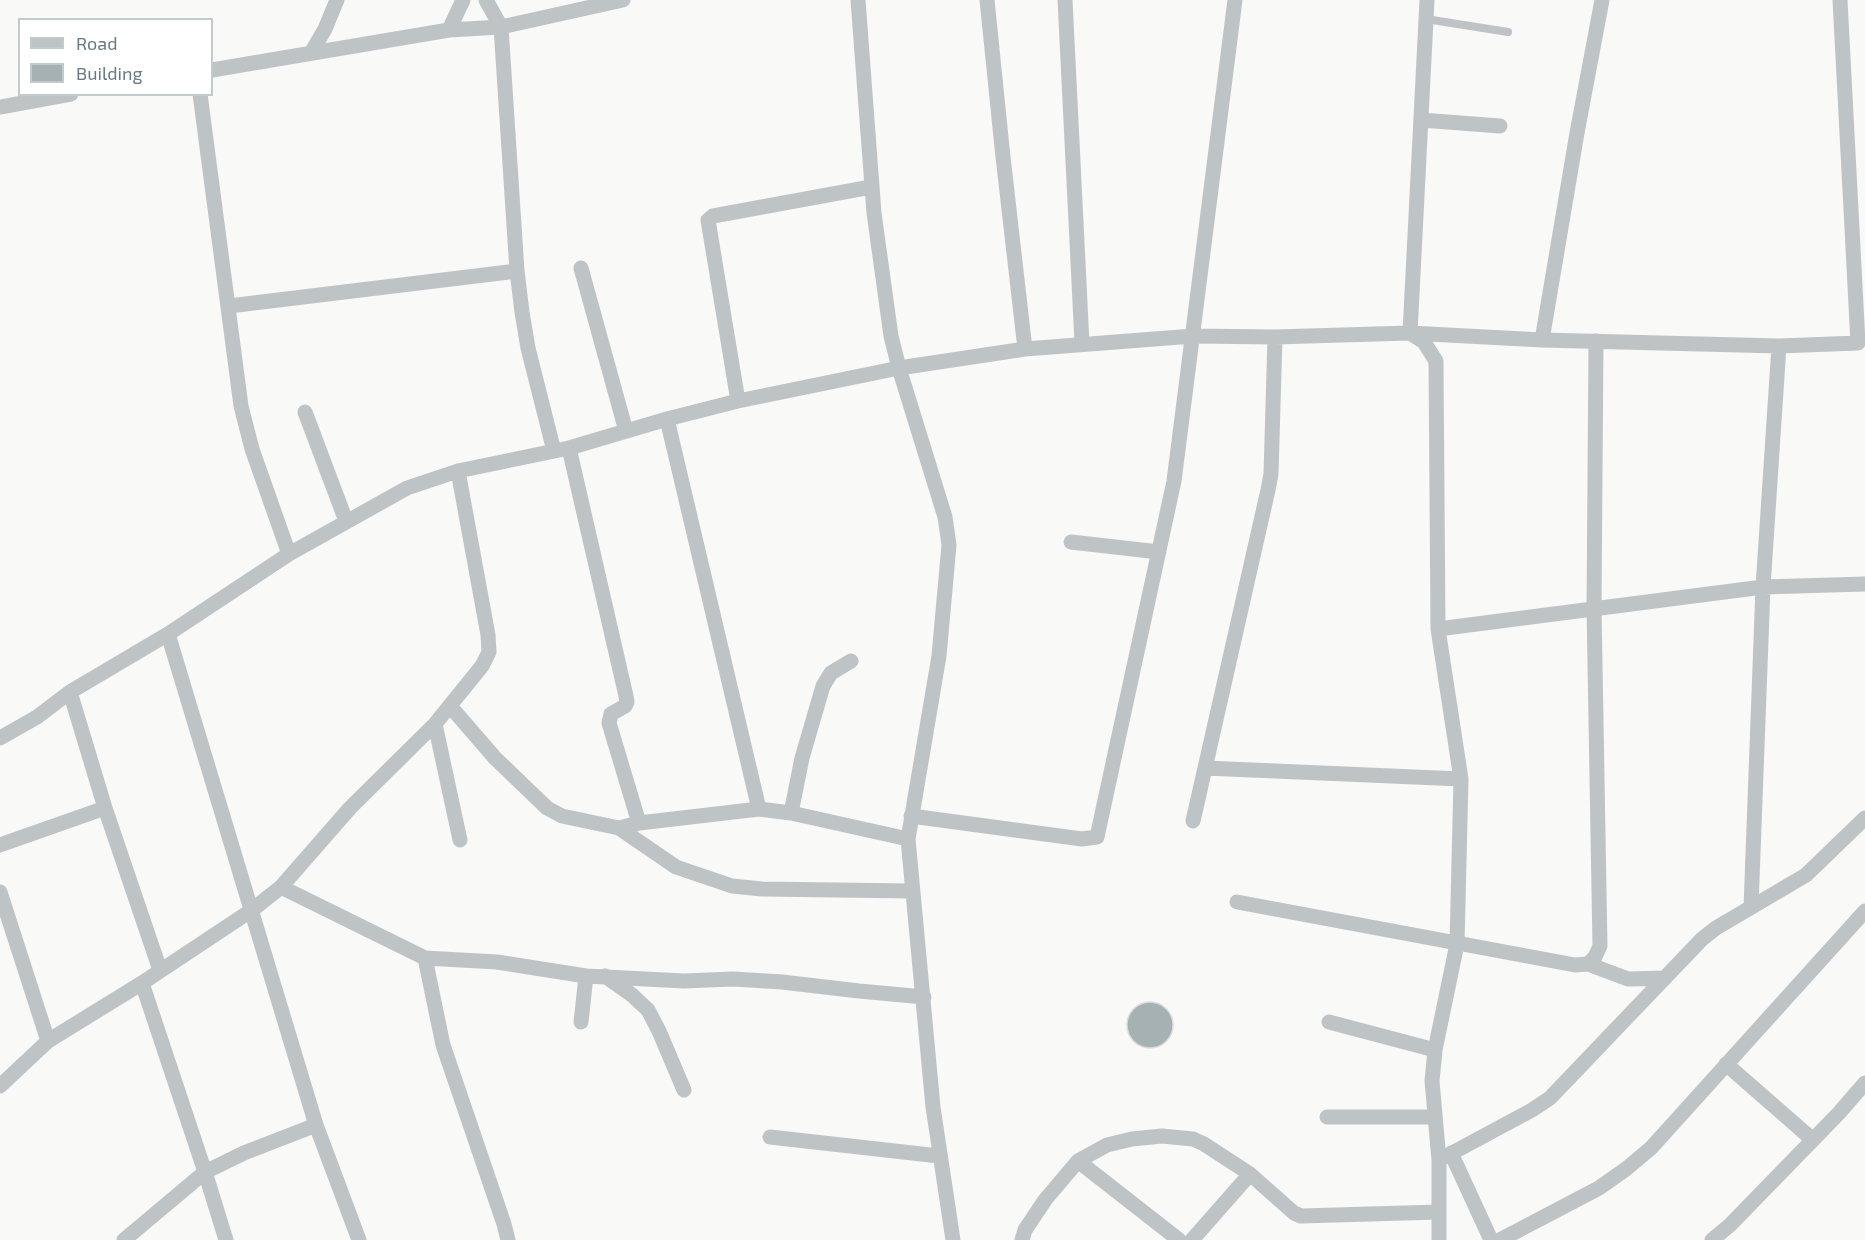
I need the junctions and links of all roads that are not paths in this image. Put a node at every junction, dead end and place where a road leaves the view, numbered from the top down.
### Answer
1 (337, 0) edge
2 (463, 0) edge
3 (486, 0) edge
4 (623, 0) edge
5 (858, 0) edge
6 (987, 0) edge
7 (1065, 0) edge
8 (1235, 0) edge
9 (1427, 0) edge
10 (1602, 0) edge
11 (1840, 0) edge
12 (1426, 18) junction
13 (501, 27) junction
14 (449, 30) junction
15 (1508, 32) dead end
16 (310, 53) junction
17 (213, 70) edge
18 (60, 96) edge
19 (200, 96) edge
20 (0, 107) edge
21 (1421, 120) junction
22 (1500, 126) dead end
23 (871, 187) junction
24 (581, 268) dead end
25 (517, 271) junction
26 (229, 306) junction
27 (1410, 333) junction
28 (1193, 336) junction
29 (1275, 337) junction
30 (1542, 340) junction
31 (1596, 341) junction
32 (1082, 343) junction
33 (1862, 343) edge
34 (1779, 346) junction
35 (1026, 349) junction
36 (899, 368) junction
37 (738, 401) junction
38 (304, 411) dead end
39 (667, 419) junction
40 (626, 431) junction
41 (562, 449) junction
42 (458, 471) junction
43 (346, 521) junction
44 (1071, 542) dead end
45 (1159, 552) junction
46 (289, 554) junction
47 (1865, 584) edge
48 (1763, 587) junction
49 (1594, 608) junction
50 (1438, 629) junction
51 (168, 634) junction
52 (851, 661) dead end
53 (69, 692) junction
54 (450, 706) junction
55 (435, 724) junction
56 (0, 738) edge
57 (1205, 768) junction
58 (1461, 779) junction
59 (105, 808) junction
60 (759, 809) junction
61 (791, 813) junction
62 (912, 816) junction
63 (1865, 818) edge
64 (1193, 821) dead end
65 (639, 823) junction
66 (619, 828) junction
67 (908, 839) junction
68 (460, 840) dead end
69 (0, 845) edge
70 (281, 887) junction
71 (912, 891) junction
72 (0, 892) edge
73 (1237, 902) dead end
74 (1751, 907) junction
75 (252, 910) junction
76 (1865, 911) edge
77 (1456, 944) junction
78 (425, 958) junction
79 (1588, 964) junction
80 (160, 970) junction
81 (586, 976) junction
82 (605, 976) junction
83 (1665, 978) junction
84 (142, 983) junction
85 (924, 997) junction
86 (580, 1022) dead end
87 (1329, 1022) dead end
88 (48, 1041) junction
89 (1435, 1050) junction
90 (1726, 1064) junction
91 (1865, 1083) edge
92 (0, 1086) edge
93 (684, 1090) dead end
94 (1434, 1117) junction
95 (1327, 1118) dead end
96 (316, 1125) junction
97 (770, 1137) dead end
98 (1813, 1140) junction
99 (939, 1156) junction
100 (1445, 1157) junction
101 (1077, 1161) junction
102 (206, 1172) junction
103 (1250, 1174) junction
104 (1439, 1212) junction
105 (1023, 1235) edge
106 (131, 1239) edge
107 (226, 1240) edge
108 (359, 1240) edge
109 (508, 1240) edge
110 (953, 1240) edge
111 (1038, 1240) edge
112 (1179, 1240) edge
113 (1192, 1240) edge
114 (1439, 1240) edge
115 (1491, 1240) edge
116 (1500, 1240) edge
117 (1713, 1240) edge

1 - 16 street
2 - 14 street
3 - 13 street
4 - 13 street
5 - 23 street
6 - 35 street
7 - 32 street
8 - 28 street
9 - 12 street
10 - 30 street
11 - 33 street
12 - 15 lane
12 - 21 street
13 - 14 street
13 - 25 street
14 - 16 street
16 - 17 street
18 - 20 street
19 - 26 street
21 - 22 street
21 - 27 street
23 - 36 street
23 - 37 street
24 - 40 street
25 - 26 street
25 - 41 street
26 - 46 street
27 - 29 street
27 - 30 street
27 - 50 street
28 - 29 street
28 - 32 street
28 - 45 street
29 - 57 street
30 - 31 street
31 - 34 street
31 - 49 street
32 - 35 street
33 - 34 street
34 - 48 street
35 - 36 street
36 - 37 street
36 - 62 street
37 - 39 street
38 - 43 street
39 - 40 street
39 - 60 street
40 - 41 street
41 - 42 street
41 - 65 street
42 - 43 street
42 - 54 street
43 - 46 street
44 - 45 street
45 - 62 street
46 - 51 street
47 - 48 street
48 - 49 street
48 - 74 street
49 - 50 street
49 - 79 street
50 - 58 street
51 - 53 street
51 - 75 street
52 - 61 street
53 - 56 street
53 - 59 street
54 - 55 street
54 - 66 street
55 - 68 street
55 - 70 street
57 - 58 street
57 - 64 street
58 - 77 street
59 - 69 street
59 - 80 street
60 - 61 street
60 - 65 street
61 - 67 street
62 - 67 street
63 - 74 street
65 - 66 street
66 - 71 street
67 - 71 street
70 - 75 street
70 - 78 street
71 - 85 street
72 - 88 street
73 - 77 street
74 - 83 street
75 - 80 street
75 - 96 street
76 - 90 street
77 - 79 street
77 - 89 street
78 - 81 street
78 - 109 street
79 - 83 street
80 - 84 street
81 - 82 street
81 - 86 street
82 - 85 street
82 - 93 street
83 - 100 street
84 - 88 street
84 - 102 street
85 - 99 street
87 - 89 street
88 - 92 street
89 - 94 street
90 - 98 street
90 - 116 street
91 - 98 street
94 - 95 street
94 - 100 street
96 - 102 street
96 - 108 street
97 - 99 street
98 - 117 street
99 - 110 street
100 - 104 street
100 - 115 street
101 - 103 street
101 - 105 street
101 - 112 street
102 - 106 street
102 - 107 street
103 - 104 street
103 - 113 street
104 - 114 street
105 - 111 street

